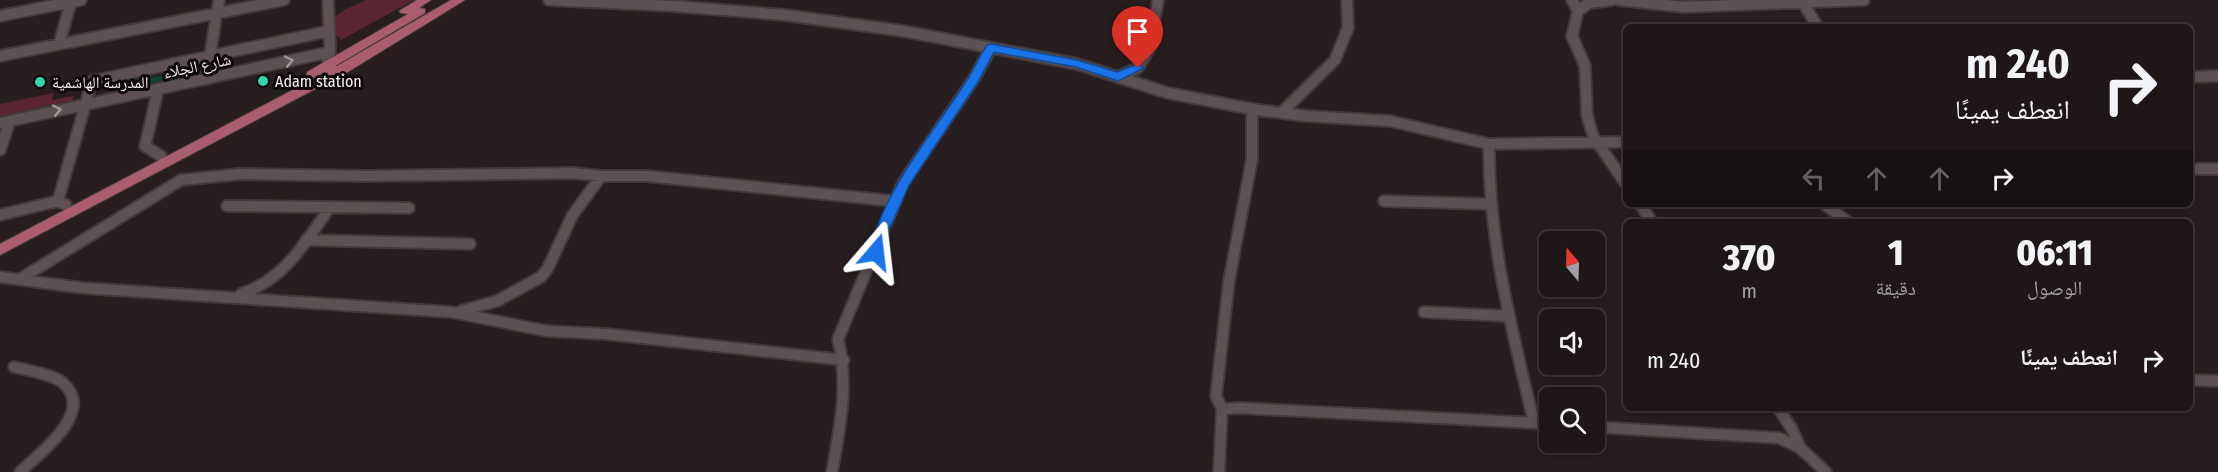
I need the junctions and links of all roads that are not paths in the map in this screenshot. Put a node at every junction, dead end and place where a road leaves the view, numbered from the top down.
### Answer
1 (81, 0) edge
2 (219, 0) edge
3 (279, 0) edge
4 (328, 0) edge
5 (425, 0) edge
6 (442, 0) edge
7 (459, 0) edge
8 (549, 0) edge
9 (1158, 0) edge
10 (1347, 0) edge
11 (1572, 0) edge
12 (1612, 0) edge
13 (1619, 0) edge
14 (1864, 0) edge
15 (70, 2) junction
16 (1802, 2) edge
17 (1578, 11) junction
18 (217, 14) junction
19 (0, 16) edge
20 (1816, 24) edge
21 (329, 31) junction
22 (59, 44) junction
23 (991, 48) junction
24 (330, 52) junction
25 (0, 56) edge
26 (209, 56) junction
27 (322, 68) junction
28 (335, 73) junction
29 (2218, 76) edge
30 (1118, 77) junction
31 (2193, 77) edge
32 (206, 79) junction
33 (313, 80) junction
34 (158, 90) junction
35 (86, 104) junction
36 (1252, 109) junction
37 (1281, 113) junction
38 (5, 122) edge
39 (1597, 142) junction
40 (1623, 142) edge
41 (1488, 144) junction
42 (0, 150) edge
43 (161, 156) junction
44 (2218, 169) edge
45 (2193, 170) edge
46 (601, 176) junction
47 (1623, 180) edge
48 (894, 201) junction
49 (1384, 201) dead end
50 (1490, 204) junction
51 (66, 205) junction
52 (226, 206) dead end
53 (330, 207) junction
54 (1828, 207) edge
55 (409, 208) dead end
56 (0, 215) edge
57 (1844, 219) edge
58 (0, 239) edge
59 (306, 240) junction
60 (471, 244) dead end
61 (0, 250) edge
62 (0, 277) edge
63 (20, 279) junction
64 (232, 296) junction
65 (451, 312) junction
66 (1424, 312) dead end
67 (1509, 316) junction
68 (844, 360) junction
69 (15, 367) dead end
70 (2193, 380) edge
71 (2218, 381) edge
72 (1222, 409) junction
73 (1780, 411) edge
74 (1534, 423) junction
75 (1539, 424) edge
76 (1605, 428) edge
77 (1800, 448) junction
78 (20, 472) edge
79 (832, 472) edge
80 (1219, 472) edge
81 (1826, 472) edge

1 - 15 street
2 - 18 street
3 - 18 street
4 - 21 street
5 - 24 main road
6 - 27 main road
7 - 28 main road
8 - 23 street
9 - 30 street
10 - 37 street
11 - 17 street
12 - 17 street
13 - 16 street
14 - 16 street
15 - 19 street
15 - 22 street
16 - 20 street
17 - 39 street
18 - 22 street
18 - 26 street
21 - 24 street
21 - 26 street
22 - 25 street
23 - 30 street
23 - 48 street
24 - 27 street
32 -> 24 street, شارع الجلاء
26 - 32 street
26 - 35 street
27 - 28 main road
27 - 33 main road
28 - 33 main road
29 - 31 street
30 - 36 street
32 - 34 street, شارع الجلاء
33 - 43 main road
33 - 51 main road
34 - 35 street, شارع الجلاء
34 - 43 street
38 -> 35 street, شارع الجلاء
35 - 51 street
36 - 37 street
36 - 72 street
37 - 41 street
38 - 42 street
39 - 40 street
39 - 41 street
39 - 47 street
41 - 50 street
43 - 51 main road
44 - 45 street
46 - 48 street
46 - 63 street
46 - 65 street
48 - 68 street
49 - 50 street
50 - 67 street
51 - 56 street
51 - 58 main road
51 - 61 main road
52 - 53 street
53 - 55 street
53 - 59 street
54 - 57 street
59 - 60 street
59 - 64 street
62 - 63 street
63 - 64 street
64 - 65 street
65 - 68 street
66 - 67 street
67 - 74 street
68 - 79 street
69 - 78 street
70 - 71 street
72 - 74 street
72 - 80 street
73 - 77 street
74 - 75 street
76 - 77 street
77 - 81 street

